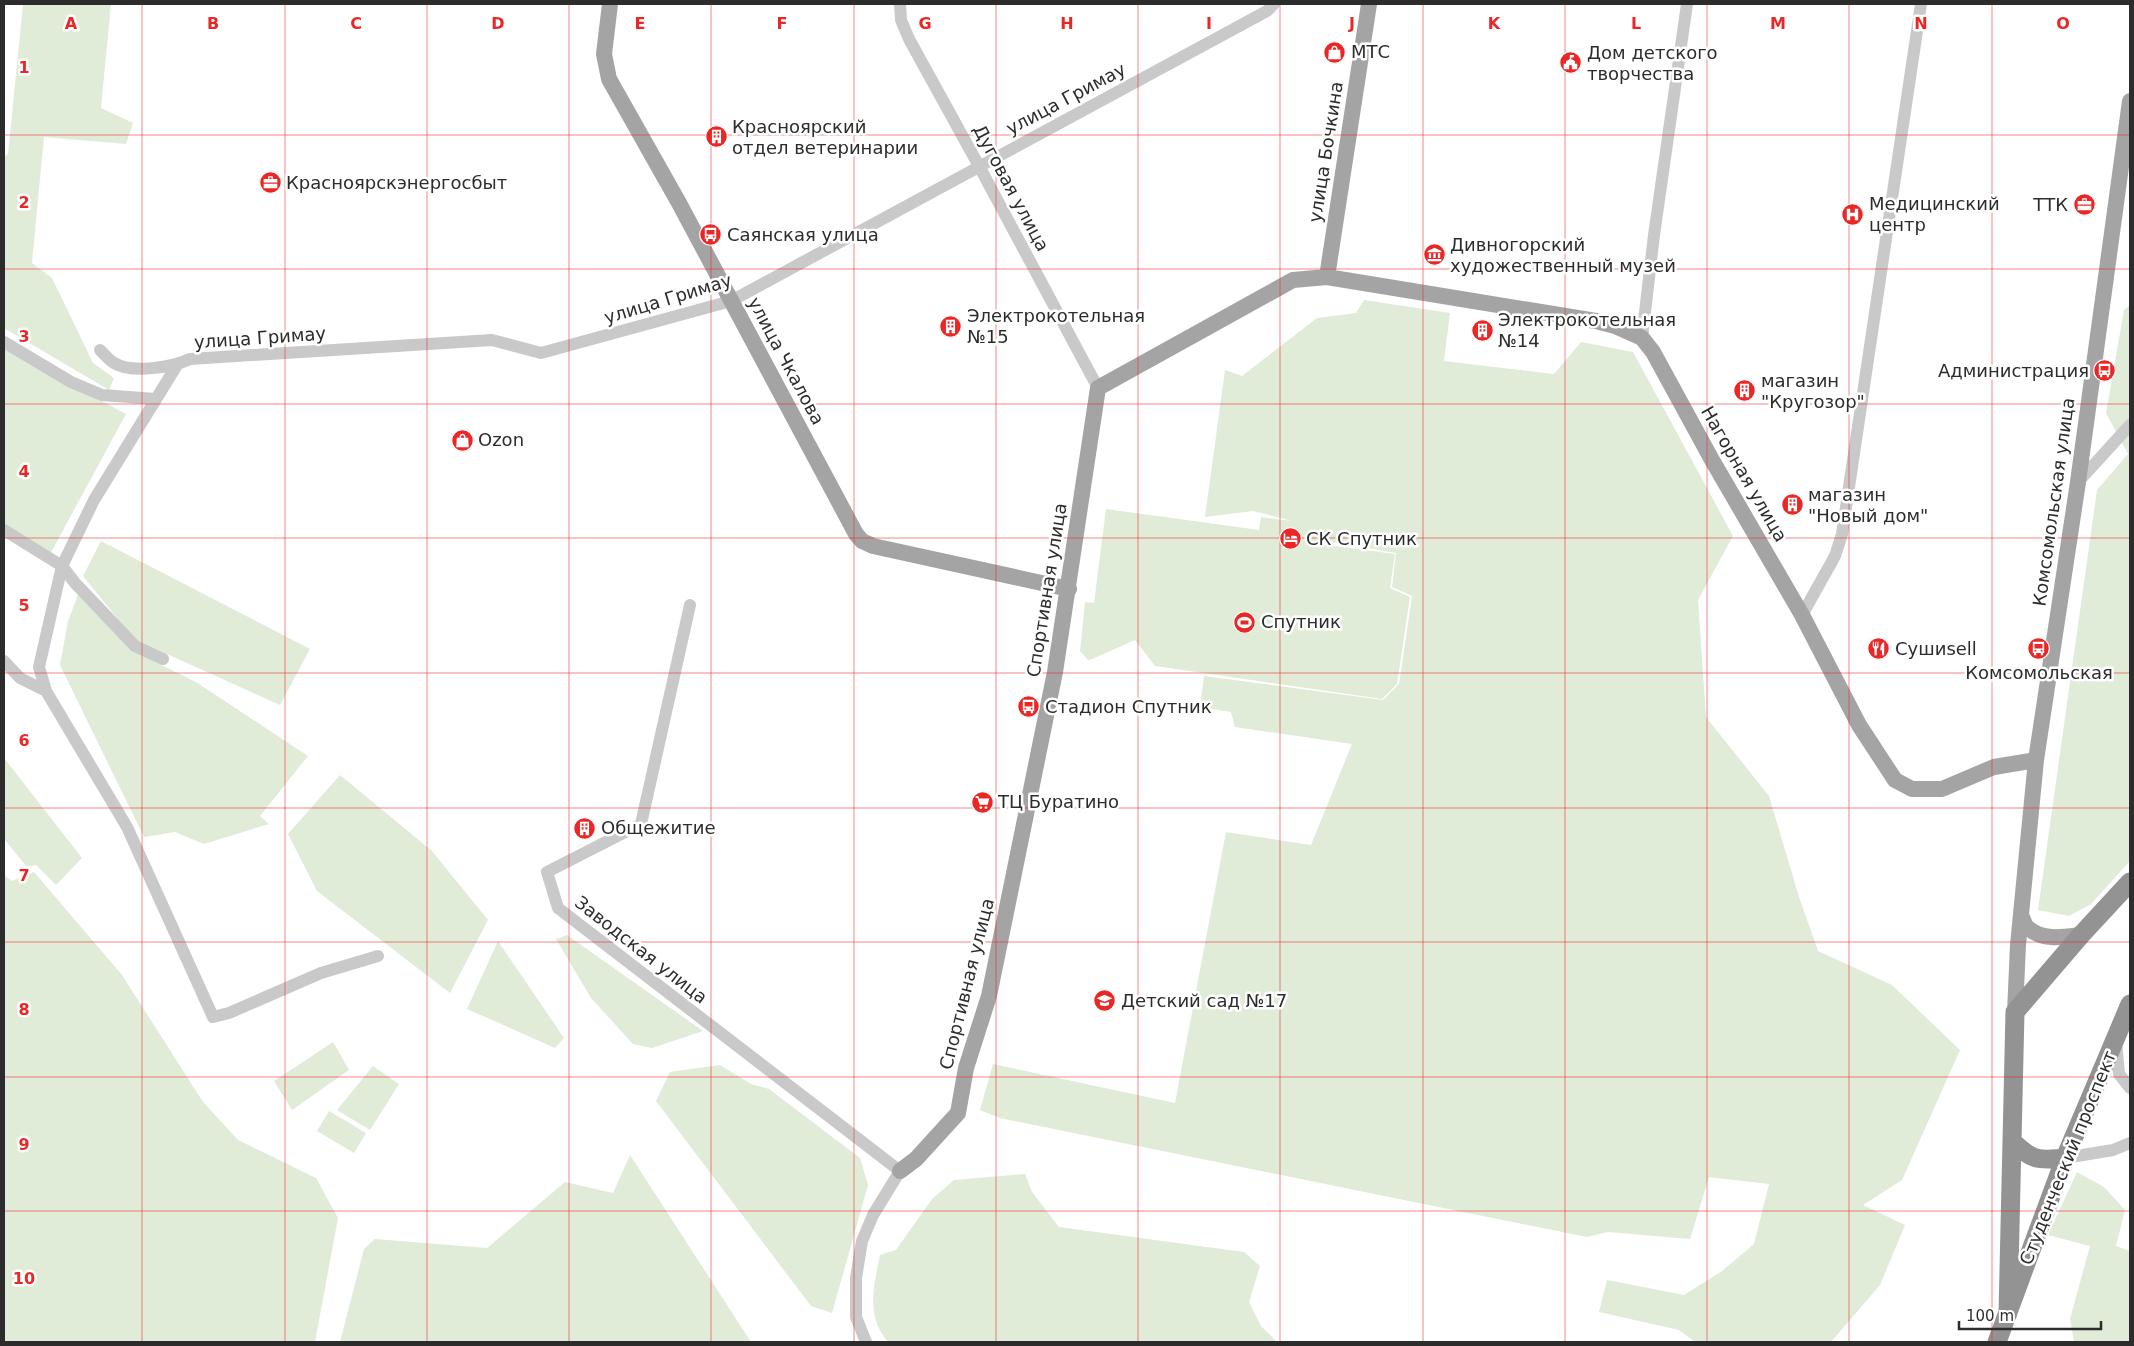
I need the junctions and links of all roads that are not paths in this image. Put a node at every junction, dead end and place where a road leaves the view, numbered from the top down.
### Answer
1 (610, 4) edge
2 (900, 4) edge
3 (1274, 4) edge
4 (1370, 4) edge
5 (1687, 4) edge
6 (1921, 4) edge
7 (2130, 101) edge
8 (979, 166) junction
9 (1327, 277) junction
10 (731, 301) junction
11 (1642, 338) junction
12 (4, 342) edge
13 (100, 350) dead end
14 (177, 365) junction
15 (1098, 388) junction
16 (155, 399) junction
17 (2130, 425) edge
18 (2078, 482) junction
19 (4, 530) edge
20 (62, 566) junction
21 (1069, 590) junction
22 (690, 605) dead end
23 (1802, 616) junction
24 (162, 659) dead end
25 (4, 661) edge
26 (46, 690) junction
27 (2036, 760) junction
28 (2130, 882) edge
29 (2122, 902) edge
30 (2021, 915) junction
31 (2082, 935) junction
32 (378, 956) dead end
33 (2130, 1004) edge
34 (2015, 1012) junction
35 (2116, 1038) junction
36 (2130, 1088) edge
37 (2012, 1141) junction
38 (2130, 1143) edge
39 (2065, 1158) junction
40 (900, 1171) junction
41 (2008, 1313) junction
42 (866, 1342) edge
43 (1998, 1342) edge

1 - 10 main road, улица Чкалова
2 - 8 street, Дуговая улица
3 - 8 street, улица Гримау
4 - 9 main road, улица Бочкина
5 - 11 street
6 - 23 street
7 - 18 main road, Комсомольская улица
8 - 10 street, улица Гримау
8 - 15 street, Дуговая улица
9 - 11 main road
9 - 15 main road
10 - 14 street, улица Гримау
10 - 21 main road, улица Чкалова
11 - 23 main road, Нагорная улица
12 - 16 street
13 - 14 street, улица Гримау
14 - 16 street
15 - 21 main road, Спортивная улица
16 - 20 street
17 - 18 street
18 - 27 main road, Комсомольская улица
19 - 20 street
20 - 24 street
20 - 26 street
21 - 40 main road, Спортивная улица
22 - 40 street, Заводская улица
23 - 27 main road, Нагорная улица
25 - 26 street
26 - 32 street
27 - 30 main road, Комсомольская улица
28 - 29 highway
29 - 31 highway
30 - 31 main road
30 - 34 main road, Комсомольская улица
31 - 34 highway
33 - 35 highway, Студенческий проспект
34 - 37 highway
35 - 36 street
35 - 39 highway, Студенческий проспект
37 - 39 highway
37 - 41 highway
38 - 39 street
39 - 41 highway, Студенческий проспект
40 - 42 street
41 - 43 highway, Студенческий проспект

